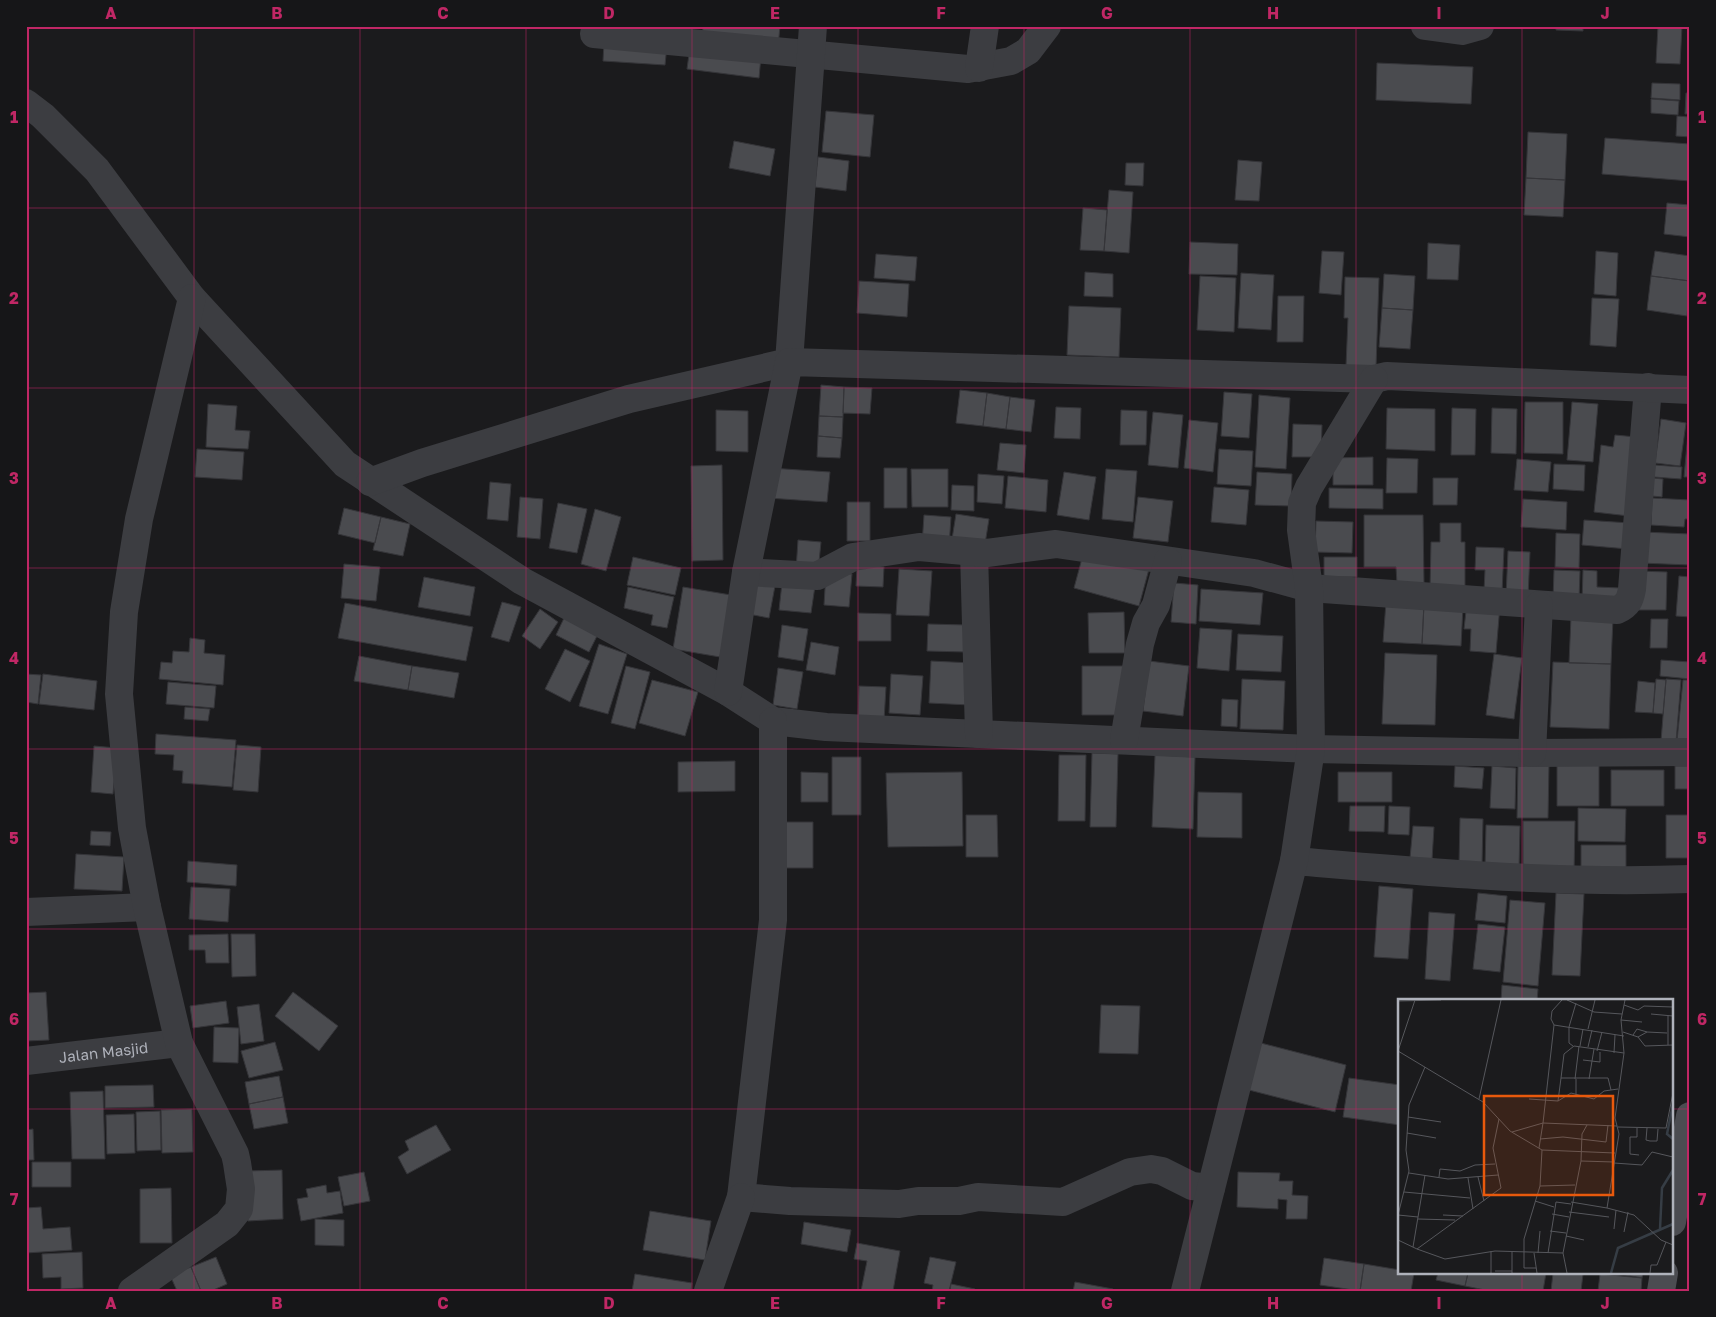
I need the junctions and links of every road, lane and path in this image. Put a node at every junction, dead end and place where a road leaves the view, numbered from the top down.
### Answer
1 (812, 26) edge
2 (985, 26) edge
3 (1048, 26) edge
4 (1425, 26) edge
5 (1480, 26) edge
6 (594, 34) dead end
7 (810, 53) junction
8 (978, 68) junction
9 (26, 103) edge
10 (192, 298) junction
11 (789, 362) junction
12 (1374, 379) junction
13 (1648, 387) junction
14 (1690, 390) edge
15 (370, 482) junction
16 (974, 552) junction
17 (1168, 561) junction
18 (746, 572) junction
19 (1309, 588) junction
20 (1539, 605) junction
21 (728, 692) junction
22 (773, 721) junction
23 (979, 734) junction
24 (1124, 740) junction
25 (1311, 748) junction
26 (1532, 752) junction
27 (1690, 752) edge
28 (1294, 861) junction
29 (1690, 879) edge
30 (147, 907) junction
31 (26, 912) edge
32 (179, 1043) junction
33 (26, 1061) edge
34 (1690, 1116) edge
35 (1211, 1188) junction
36 (741, 1198) junction
37 (1674, 1210) edge
38 (1664, 1274) edge
39 (132, 1291) edge
40 (708, 1291) edge
41 (1185, 1291) edge
42 (1661, 1291) edge

1 - 7 street
2 - 8 street
3 - 8 street
4 - 5 street
6 - 7 street
7 - 8 street
7 - 11 street
9 - 10 street
10 - 15 street
10 - 30 street
11 - 12 street
11 - 15 street
11 - 18 street
12 - 13 street
12 - 19 street
13 - 14 street
13 - 20 street
15 - 21 street
16 - 17 street
16 - 18 street
16 - 23 street
17 - 19 street
17 - 24 street
18 - 21 street
19 - 20 street
19 - 25 street
20 - 26 street
21 - 22 street
22 - 23 street
22 - 36 street
23 - 24 street
24 - 25 street
25 - 26 street
25 - 28 street
26 - 27 street
28 - 29 street
28 - 35 street
30 - 31 street
30 - 32 street
32 - 33 street, Jalan Masjid
32 - 39 street
34 - 37 main road
35 - 36 street
35 - 41 street
36 - 40 street
38 - 42 main road

